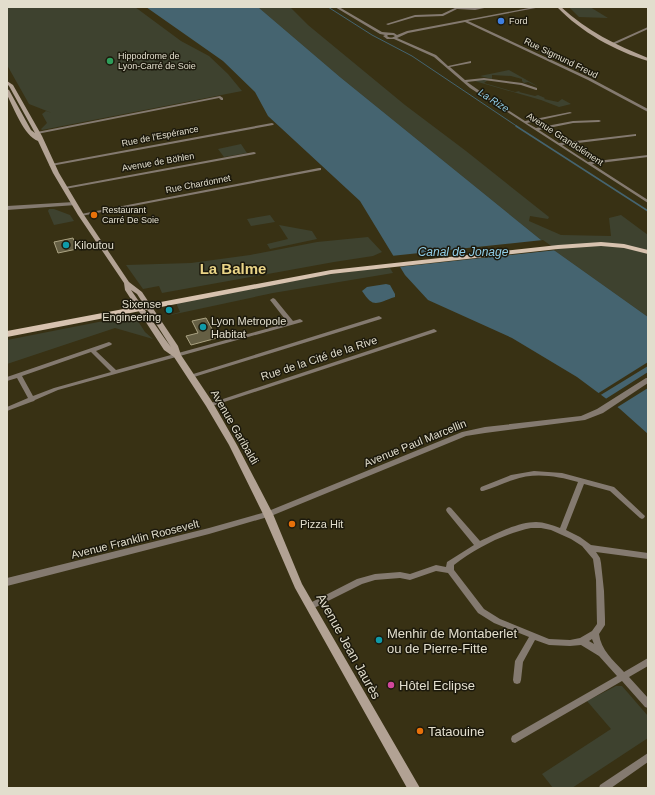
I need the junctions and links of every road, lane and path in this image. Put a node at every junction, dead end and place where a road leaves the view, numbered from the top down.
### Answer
1 (346, 7) edge
2 (449, 7) edge
3 (487, 7) edge
4 (539, 7) edge
5 (559, 7) edge
6 (338, 8) edge
7 (454, 9) junction
8 (466, 21) junction
9 (648, 28) edge
10 (393, 29) dead end
11 (396, 37) junction
12 (612, 44) junction
13 (648, 60) edge
14 (470, 62) dead end
15 (447, 67) junction
16 (463, 81) junction
17 (7, 82) edge
18 (7, 90) edge
19 (536, 90) dead end
20 (222, 99) dead end
21 (648, 111) edge
22 (570, 113) dead end
23 (598, 121) dead end
24 (524, 122) junction
25 (272, 124) dead end
26 (26, 126) junction
27 (536, 129) junction
28 (37, 132) junction
29 (635, 135) dead end
30 (40, 140) junction
31 (558, 144) junction
32 (254, 153) dead end
33 (648, 156) edge
34 (184, 159) dead end
35 (588, 163) junction
36 (51, 165) junction
37 (319, 169) dead end
38 (65, 187) junction
39 (648, 202) edge
40 (74, 204) junction
41 (7, 208) edge
42 (81, 215) junction
43 (593, 245) junction
44 (648, 252) edge
45 (648, 256) edge
46 (127, 283) junction
47 (273, 300) dead end
48 (150, 307) junction
49 (141, 308) junction
50 (379, 318) dead end
51 (300, 321) dead end
52 (291, 323) junction
53 (434, 331) dead end
54 (7, 334) edge
55 (109, 344) dead end
56 (92, 350) junction
57 (177, 355) junction
58 (114, 372) junction
59 (19, 375) junction
60 (192, 376) junction
61 (7, 379) edge
62 (648, 380) edge
63 (32, 400) junction
64 (210, 405) junction
65 (7, 409) edge
66 (582, 480) junction
67 (483, 489) dead end
68 (449, 510) dead end
69 (268, 514) junction
70 (642, 516) dead end
71 (562, 531) junction
72 (479, 545) junction
73 (589, 548) junction
74 (648, 556) edge
75 (450, 567) junction
76 (7, 582) edge
77 (311, 606) junction
78 (595, 633) junction
79 (533, 636) junction
80 (582, 641) junction
81 (602, 654) junction
82 (648, 662) edge
83 (623, 676) junction
84 (517, 680) dead end
85 (648, 704) edge
86 (515, 739) dead end
87 (648, 757) edge
88 (414, 788) edge
89 (603, 788) edge

1 - 6 street
2 - 7 street
3 - 7 street
4 - 8 street
5 - 12 main road
6 - 11 street, Avenue Grandclément
7 - 10 street
8 - 11 street
8 - 21 street, Rue Sigmund Freud
9 - 12 street
11 - 15 street, Avenue Grandclément
12 - 13 main road
14 - 15 street
15 - 16 street, Avenue Grandclément
16 - 19 street
16 - 24 street, Avenue Grandclément
17 - 28 main road
18 - 26 main road
20 - 28 street
22 - 24 street
23 - 27 street
24 - 27 street, Avenue Grandclément
25 - 36 street, Rue de l'Espérance
26 - 28 main road
26 - 30 main road
27 - 31 street, Avenue Grandclément
28 - 30 main road
29 - 31 street
30 - 36 main road
31 - 35 street, Avenue Grandclément
32 - 38 street, Avenue de Böhlen
33 - 35 street
34 - 38 street
35 - 39 street, Avenue Grandclément
36 - 38 main road
37 - 42 street, Rue Chardonnet
38 - 40 main road
40 - 41 street
40 - 42 main road, Avenue Garibaldi
42 - 46 main road, Avenue Garibaldi
43 - 44 main road
43 - 45 main road
43 - 48 main road
46 - 48 main road, Avenue Garibaldi
46 - 49 main road, Avenue Garibaldi
47 - 52 street
48 - 49 main road
48 - 57 main road, Avenue Garibaldi
49 - 54 main road
49 - 57 main road, Avenue Garibaldi
50 - 60 street
51 - 52 street
52 - 57 street
53 - 64 street, Rue de la Cité de la Rive
55 - 56 street
56 - 58 street
56 - 59 street
57 - 58 street
57 - 60 main road, Avenue Garibaldi
58 - 63 street
59 - 61 street
59 - 63 street
60 - 64 main road, Avenue Garibaldi
62 - 69 street, Avenue Paul Marcellin
63 - 65 street
64 - 69 main road, Avenue Garibaldi
66 - 67 street
66 - 70 street
66 - 71 street
68 - 72 street
69 - 76 street, Avenue Franklin Roosevelt
69 - 77 main road, Avenue Jean Jaurès
71 - 72 street
71 - 73 street
72 - 75 street
73 - 74 street
73 - 78 street
75 - 77 street
75 - 79 street
77 - 88 main road, Avenue Jean Jaurès
78 - 80 street
78 - 81 street
79 - 80 street
79 - 84 street
80 - 81 street
81 - 83 street
82 - 83 street
83 - 85 street
83 - 86 street
87 - 89 street

